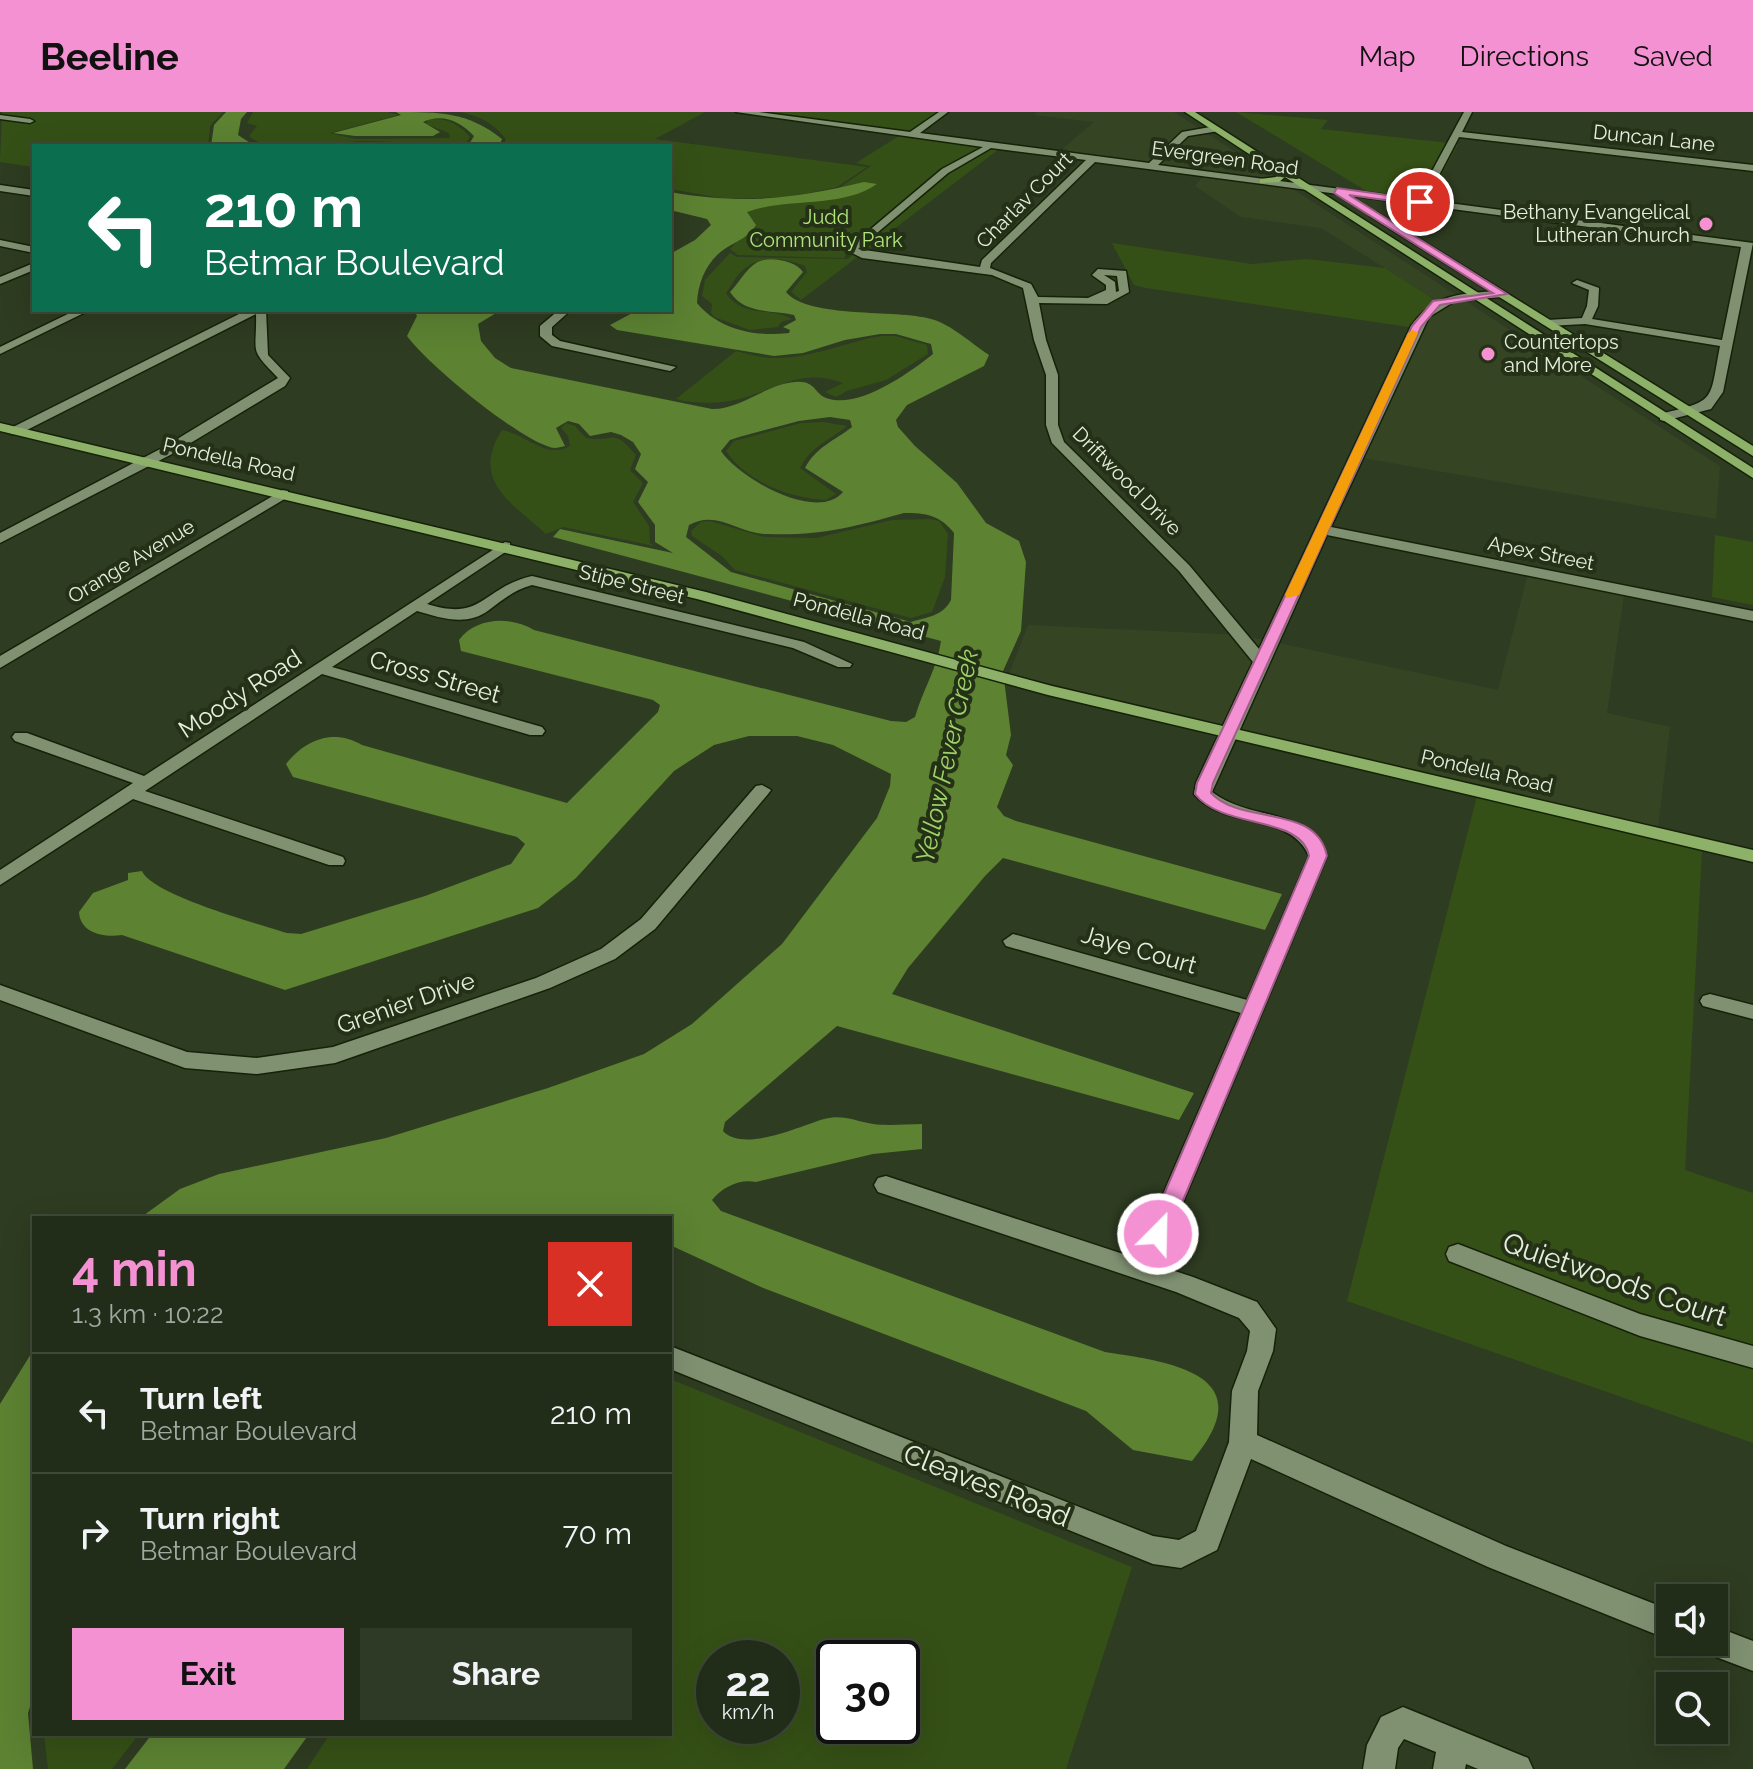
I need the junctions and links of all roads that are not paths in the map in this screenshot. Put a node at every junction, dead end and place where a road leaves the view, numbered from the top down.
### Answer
1 (740, 112) edge
2 (944, 112) edge
3 (1189, 112) edge
4 (1468, 112) edge
5 (0, 117) edge
6 (30, 121) dead end
7 (1216, 129) junction
8 (913, 134) junction
9 (1457, 134) junction
10 (992, 147) junction
11 (1094, 158) junction
12 (1151, 166) junction
13 (1753, 168) edge
14 (1283, 172) junction
15 (1311, 175) dead end
16 (1263, 181) junction
17 (1306, 187) junction
18 (0, 188) edge
19 (1337, 191) junction
20 (32, 193) edge
21 (1420, 202) junction
22 (1357, 204) dead end
23 (1368, 210) dead end
24 (1415, 240) junction
25 (1391, 241) junction
26 (0, 243) edge
27 (1749, 246) edge
28 (32, 250) edge
29 (32, 267) edge
30 (985, 270) junction
31 (0, 281) edge
32 (1577, 283) dead end
33 (1111, 286) junction
34 (1124, 286) junction
35 (1502, 294) junction
36 (1477, 297) junction
37 (1033, 300) junction
38 (1090, 301) junction
39 (81, 312) edge
40 (255, 312) edge
41 (259, 312) edge
42 (564, 312) edge
43 (1585, 321) junction
44 (1547, 323) junction
45 (1728, 344) junction
46 (0, 351) edge
47 (670, 367) dead end
48 (1690, 412) junction
49 (1664, 417) junction
50 (8, 429) edge
51 (1753, 452) edge
52 (146, 462) junction
53 (1753, 474) edge
54 (283, 494) junction
55 (1322, 530) junction
56 (0, 539) edge
57 (505, 546) junction
58 (416, 606) junction
59 (1753, 616) edge
60 (1262, 662) junction
61 (0, 663) edge
62 (844, 664) dead end
63 (321, 669) junction
64 (536, 731) dead end
65 (1229, 732) junction
66 (21, 737) dead end
67 (140, 788) junction
68 (762, 790) dead end
69 (1753, 856) edge
70 (336, 861) dead end
71 (0, 879) edge
72 (1013, 941) dead end
73 (0, 992) edge
74 (1710, 1001) dead end
75 (1252, 1009) junction
76 (1753, 1012) edge
77 (886, 1185) dead end
78 (1158, 1234) dead end
79 (1458, 1254) dead end
80 (1753, 1357) edge
81 (672, 1358) edge
82 (1243, 1442) junction
83 (1656, 1619) edge
84 (1728, 1646) edge
85 (1753, 1656) edge
86 (1451, 1756) edge
87 (1379, 1769) edge
88 (1517, 1769) edge

1 - 8 street, Evergreen Road
2 - 8 street
3 - 7 main road
4 - 9 street
5 - 6 street
7 - 12 street
7 - 14 main road
8 - 10 street, Evergreen Road
9 - 13 street, Duncan Lane
9 - 21 street
10 - 11 street, Evergreen Road
10 - 30 street
11 - 12 street, Evergreen Road
11 - 30 street, Charlav Court
12 - 16 street, Evergreen Road
14 - 16 main road
14 - 17 main road
15 - 19 main road
16 - 17 street, Evergreen Road
17 - 19 street, Evergreen Road
17 - 25 main road
18 - 20 street
19 - 21 street, Evergreen Road
19 - 22 main road
21 - 27 street, Evergreen Road
23 - 24 main road
24 - 25 main road
24 - 35 main road
25 - 36 main road
26 - 28 street
27 - 45 street
29 - 31 street
30 - 37 street
32 - 43 street
33 - 34 street
33 - 34 street
33 - 38 street
34 - 38 street
35 - 36 street
35 - 44 main road
36 - 49 main road
36 - 55 street
37 - 38 street
37 - 60 street, Driftwood Drive
39 - 46 street
40 - 50 street
41 - 52 street
42 - 47 street
43 - 44 street
43 - 45 street
44 - 48 main road
45 - 48 street
48 - 49 street
48 - 51 main road
49 - 53 main road
50 - 52 main road, Pondella Road
52 - 54 main road, Pondella Road
52 - 56 street
54 - 57 main road, Pondella Road
54 - 61 street, Orange Avenue
55 - 59 street, Apex Street
55 - 60 street
57 - 58 street, Moody Road
57 - 65 main road, Pondella Road
58 - 62 street, Stipe Street
58 - 63 street, Moody Road
60 - 65 street
63 - 64 street, Cross Street
63 - 67 street, Moody Road
65 - 69 main road, Pondella Road
65 - 75 street
66 - 67 street
67 - 70 street
67 - 71 street, Moody Road
68 - 73 street, Grenier Drive
72 - 75 street, Jaye Court
74 - 76 street
75 - 78 street
77 - 82 street, Cleaves Road
79 - 80 street, Quietwoods Court
81 - 82 street, Cleaves Road
82 - 83 street
84 - 85 street
86 - 87 street
86 - 88 street

